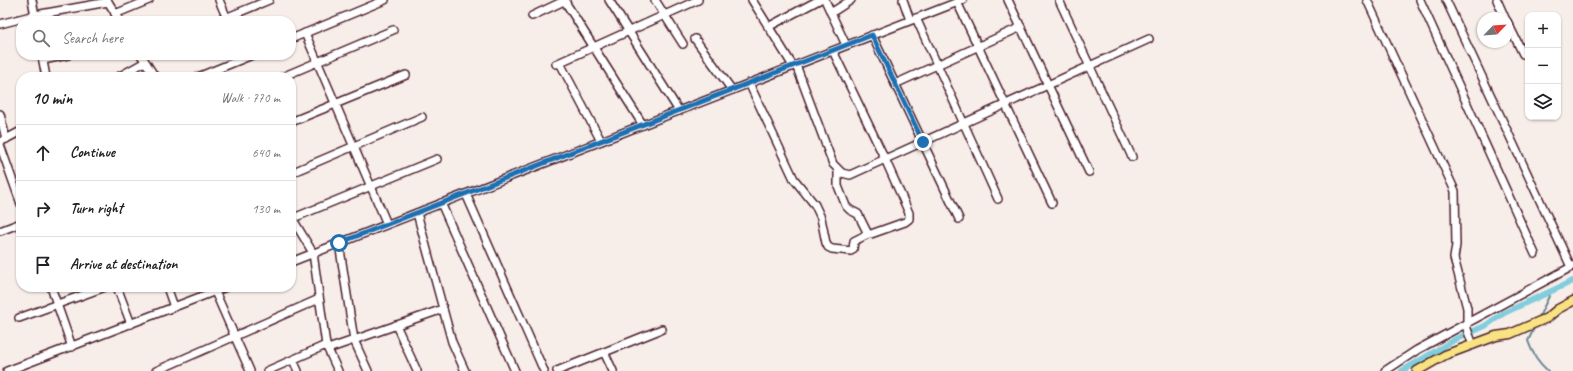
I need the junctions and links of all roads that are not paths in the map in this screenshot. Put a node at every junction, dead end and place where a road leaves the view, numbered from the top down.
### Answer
1 (32, 0) edge
2 (149, 0) edge
3 (220, 0) edge
4 (269, 0) edge
5 (385, 0) edge
6 (565, 0) edge
7 (609, 0) edge
8 (655, 0) edge
9 (698, 0) edge
10 (752, 0) edge
11 (819, 0) edge
12 (825, 0) edge
13 (851, 0) edge
14 (903, 0) edge
15 (1008, 0) edge
16 (1059, 0) edge
17 (1367, 0) edge
18 (1420, 0) edge
19 (1446, 0) edge
20 (1497, 0) edge
21 (107, 1) edge
22 (956, 2) edge
23 (1502, 12) edge
24 (831, 13) junction
25 (115, 14) joint
26 (664, 15) junction
27 (35, 16) edge
28 (43, 16) edge
29 (227, 16) edge
30 (234, 16) edge
31 (532, 16) dead end
32 (913, 19) junction
33 (16, 21) edge
34 (0, 24) edge
35 (768, 27) junction
36 (1021, 27) junction
37 (393, 30) dead end
38 (629, 31) junction
39 (305, 33) junction
40 (1513, 34) edge
41 (872, 35) junction
42 (296, 37) edge
43 (695, 39) dead end
44 (1149, 39) dead end
45 (683, 44) dead end
46 (846, 45) junction
47 (594, 47) junction
48 (978, 47) junction
49 (833, 51) junction
50 (1523, 54) dead end
51 (43, 60) edge
52 (237, 60) edge
53 (146, 62) joint
54 (318, 62) junction
55 (794, 66) junction
56 (937, 66) junction
57 (1090, 66) junction
58 (45, 72) edge
59 (127, 72) edge
60 (152, 72) edge
61 (210, 72) edge
62 (294, 72) edge
63 (406, 75) dead end
64 (749, 83) junction
65 (895, 84) junction
66 (1048, 85) junction
67 (732, 90) junction
68 (336, 104) junction
69 (1006, 104) junction
70 (679, 111) junction
71 (0, 115) edge
72 (422, 117) dead end
73 (296, 120) edge
74 (964, 124) junction
75 (643, 125) junction
76 (16, 134) edge
77 (3, 141) edge
78 (601, 141) junction
79 (923, 142) junction
80 (0, 146) edge
81 (354, 146) junction
82 (1132, 157) dead end
83 (437, 159) dead end
84 (885, 159) junction
85 (838, 170) junction
86 (296, 171) edge
87 (1089, 172) dead end
88 (16, 182) edge
89 (371, 186) junction
90 (466, 194) junction
91 (998, 199) dead end
92 (1052, 202) dead end
93 (441, 203) junction
94 (417, 213) junction
95 (296, 216) edge
96 (959, 219) dead end
97 (387, 224) junction
98 (16, 225) edge
99 (296, 225) edge
100 (0, 231) edge
101 (868, 234) junction
102 (339, 243) junction
103 (313, 253) junction
104 (1535, 254) dead end
105 (296, 260) edge
106 (1572, 267) edge
107 (53, 292) edge
108 (91, 292) edge
109 (119, 292) edge
110 (168, 292) edge
111 (207, 292) edge
112 (215, 292) edge
113 (319, 299) junction
114 (1573, 301) edge
115 (57, 304) junction
116 (174, 307) junction
117 (443, 309) junction
118 (19, 318) dead end
119 (131, 324) junction
120 (396, 325) junction
121 (1466, 325) junction
122 (662, 329) dead end
123 (235, 336) junction
124 (354, 340) junction
125 (1473, 345) junction
126 (72, 347) junction
127 (327, 347) junction
128 (604, 352) junction
129 (293, 360) junction
130 (7, 371) edge
131 (156, 371) edge
132 (250, 371) edge
133 (267, 371) edge
134 (298, 371) edge
135 (338, 371) edge
136 (368, 371) edge
137 (417, 371) edge
138 (465, 371) edge
139 (515, 371) edge
140 (544, 371) edge
141 (557, 371) edge
142 (613, 371) edge
143 (1385, 371) edge
144 (1417, 371) edge

1 - 27 street
2 - 25 street
3 - 29 street
4 - 30 street
5 - 39 street
6 - 31 street
6 - 47 street
7 - 38 street
8 - 26 street
9 - 26 street
10 - 35 street
11 - 35 street
12 - 24 street
13 - 24 street
14 - 32 street
15 - 36 street
16 - 57 street
17 - 121 street
18 - 104 street
19 - 106 street
20 - 23 street
21 - 25 street
21 - 28 street
22 - 32 street
22 - 48 street
24 - 46 street
26 - 38 street
26 - 45 street
32 - 41 street
32 - 56 street
33 - 34 street
35 - 55 street
36 - 48 street
36 - 66 street
37 - 54 street
38 - 47 street
38 - 70 street
39 - 42 street
39 - 54 street
40 - 50 street
41 - 46 street
41 - 65 street
43 - 67 street
44 - 57 street
46 - 49 street
47 - 75 street
47 - 78 street
48 - 56 street
48 - 69 street
49 - 55 street
49 - 84 street
51 - 58 street
52 - 61 street
53 - 59 street
53 - 60 street
54 - 62 street
54 - 68 street
55 - 64 street
55 - 85 street
56 - 65 street
56 - 74 street
57 - 66 street
57 - 82 street
63 - 68 street
64 - 67 street
64 - 101 street
65 - 79 street
66 - 69 street
66 - 87 street
67 - 70 street
68 - 73 street
68 - 81 street
69 - 74 street
69 - 92 street
70 - 75 street
71 - 77 street
72 - 81 street
74 - 79 street
74 - 91 street
75 - 78 street
76 - 77 street
78 - 90 street
79 - 84 street
79 - 96 street
80 - 88 street
81 - 86 street
81 - 89 street
83 - 89 street
84 - 85 street
84 - 101 street
85 - 101 street
89 - 95 street
89 - 97 street
90 - 93 street
90 - 140 street
93 - 94 street
93 - 139 street
94 - 97 street
94 - 117 street
97 - 102 street
98 - 100 street
99 - 103 street
102 - 103 street
102 - 124 street
103 - 105 street
103 - 113 street
106 - 121 street
107 - 115 street
108 - 115 street
109 - 119 street
110 - 116 street
111 - 116 street
112 - 123 street
113 - 123 street
113 - 127 street
114 - 125 main road
115 - 118 street
115 - 126 street
116 - 119 street
117 - 120 street
117 - 138 street
119 - 126 street
120 - 124 street
120 - 137 street
121 - 125 street
121 - 143 street
122 - 128 street
123 - 131 street
123 - 132 street
124 - 127 street
124 - 136 street
125 - 144 main road
126 - 130 street
127 - 129 street
127 - 135 street
128 - 141 street
128 - 142 street
129 - 133 street
129 - 134 street

